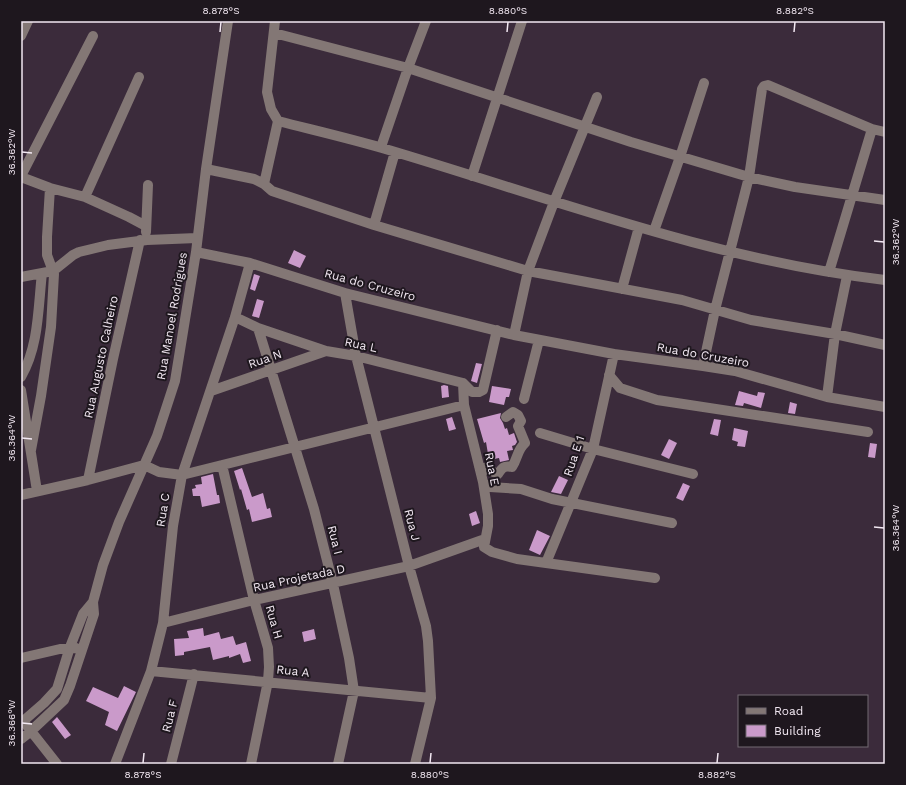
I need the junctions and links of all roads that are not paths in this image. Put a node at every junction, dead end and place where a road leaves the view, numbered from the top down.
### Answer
1 (28, 21) edge
2 (228, 21) edge
3 (275, 21) edge
4 (426, 21) edge
5 (522, 21) edge
6 (274, 33) junction
7 (21, 36) edge
8 (93, 36) dead end
9 (408, 68) junction
10 (139, 77) dead end
11 (704, 83) dead end
12 (497, 97) junction
13 (597, 97) dead end
14 (278, 121) junction
15 (586, 127) junction
16 (872, 129) junction
17 (885, 132) edge
18 (381, 147) junction
19 (396, 152) junction
20 (680, 157) junction
21 (206, 169) junction
22 (21, 176) edge
23 (472, 176) junction
24 (749, 177) junction
25 (264, 184) junction
26 (148, 185) dead end
27 (50, 188) junction
28 (851, 195) junction
29 (85, 197) junction
30 (885, 200) edge
31 (554, 202) junction
32 (374, 224) junction
33 (146, 226) junction
34 (639, 227) junction
35 (654, 231) junction
36 (197, 238) junction
37 (143, 240) junction
38 (196, 252) junction
39 (730, 252) junction
40 (250, 263) junction
41 (53, 271) junction
42 (528, 271) junction
43 (829, 272) junction
44 (42, 274) junction
45 (847, 276) junction
46 (21, 277) edge
47 (885, 280) edge
48 (622, 289) junction
49 (345, 293) junction
50 (715, 310) junction
51 (235, 317) junction
52 (258, 328) junction
53 (497, 330) junction
54 (835, 334) junction
55 (514, 335) junction
56 (539, 340) junction
57 (885, 345) edge
58 (326, 351) junction
59 (614, 354) junction
60 (356, 356) junction
61 (704, 366) junction
62 (272, 371) junction
63 (609, 375) junction
64 (21, 377) edge
65 (463, 383) junction
66 (21, 390) edge
67 (211, 391) junction
68 (827, 397) junction
69 (524, 399) dead end
70 (464, 405) junction
71 (885, 407) edge
72 (506, 417) dead end
73 (373, 427) junction
74 (868, 432) dead end
75 (540, 433) dead end
76 (295, 447) junction
77 (592, 449) junction
78 (31, 450) junction
79 (222, 465) junction
80 (144, 466) junction
81 (479, 466) junction
82 (693, 474) dead end
83 (182, 475) junction
84 (88, 480) junction
85 (483, 482) junction
86 (37, 491) junction
87 (21, 494) edge
88 (571, 502) junction
89 (672, 523) dead end
90 (485, 538) junction
91 (546, 563) junction
92 (409, 566) junction
93 (655, 578) dead end
94 (333, 584) junction
95 (254, 600) junction
96 (93, 602) junction
97 (163, 623) junction
98 (70, 647) junction
99 (82, 648) junction
100 (21, 658) edge
101 (152, 671) junction
102 (194, 674) junction
103 (268, 681) junction
104 (354, 690) junction
105 (431, 698) junction
106 (22, 722) edge
107 (31, 731) junction
108 (21, 739) edge
109 (57, 764) edge
110 (115, 764) edge
111 (171, 764) edge
112 (251, 764) edge
113 (338, 764) edge
114 (415, 764) edge

1 - 7 street
2 - 21 street, Rua Manoel Rodrigues
3 - 6 street
4 - 9 street
5 - 12 street
6 - 9 street
6 - 14 street
8 - 22 street
9 - 12 street
9 - 18 street
10 - 29 street
11 - 20 street
12 - 15 street
12 - 23 street
13 - 15 street
14 - 18 street
14 - 25 street
15 - 20 street
15 - 31 street
16 - 17 street
16 - 24 street
16 - 28 street
18 - 19 street
19 - 23 street
19 - 32 street
20 - 24 street
20 - 35 street
21 - 25 street
21 - 36 street, Rua Manoel Rodrigues
22 - 27 street
23 - 31 street
24 - 28 street
24 - 39 street
25 - 32 street
26 - 33 street, Rua Augusto Calheiro
27 - 29 street
27 - 41 street
28 - 30 street
28 - 43 street
29 - 33 street
31 - 34 street
31 - 42 street
32 - 42 street
33 - 37 street, Rua Augusto Calheiro
34 - 35 street
34 - 48 street
35 - 39 street
36 - 37 street
36 - 38 street, Rua Manoel Rodrigues
37 - 41 street
37 - 84 street, Rua Augusto Calheiro
38 - 40 street, Rua do Cruzeiro
38 - 80 street, Rua Manoel Rodrigues
39 - 43 street
39 - 50 street
40 - 49 street, Rua do Cruzeiro
40 - 51 street, Rua C
41 - 44 street
41 - 78 street
42 - 48 street
42 - 55 street
43 - 45 street
44 - 46 street
44 - 64 street
45 - 47 street
45 - 54 street
48 - 50 street
49 - 53 street, Rua do Cruzeiro
49 - 60 street, Rua J
50 - 54 street
50 - 61 street
51 - 52 street, Rua L
51 - 67 street, Rua C
52 - 58 street, Rua L
52 - 62 street, Rua I
53 - 55 street, Rua do Cruzeiro
53 - 65 street, Rua L
54 - 57 street
54 - 68 street
55 - 56 street, Rua do Cruzeiro
56 - 59 street, Rua do Cruzeiro
56 - 69 street
58 - 60 street, Rua L
58 - 62 street, Rua N
59 - 61 street, Rua do Cruzeiro
59 - 63 street, Rua E 1
60 - 65 street, Rua L
60 - 73 street, Rua J
61 - 68 street, Rua do Cruzeiro
62 - 67 street, Rua N
62 - 76 street, Rua I
63 - 74 street
63 - 77 street, Rua E 1
65 - 70 street
66 - 78 street
67 - 83 street, Rua C
68 - 71 street, Rua do Cruzeiro
70 - 73 street
70 - 81 street, Rua E
72 - 81 street
73 - 76 street
73 - 92 street, Rua J
75 - 77 street
76 - 79 street
76 - 94 street, Rua I
77 - 82 street
77 - 88 street, Rua E 1
78 - 86 street
79 - 83 street
79 - 95 street, Rua H
80 - 83 street
80 - 84 street
80 - 96 street, Rua Manoel Rodrigues
81 - 85 street, Rua E
83 - 97 street, Rua C
84 - 86 street
85 - 88 street
85 - 90 street, Rua E
86 - 87 street
88 - 89 street
88 - 91 street, Rua E 1
90 - 91 street
90 - 92 street, Rua Projetada D
91 - 93 street
92 - 94 street, Rua Projetada D
92 - 105 street, Rua J
94 - 95 street, Rua Projetada D
94 - 104 street, Rua I
95 - 97 street, Rua Projetada D
95 - 103 street, Rua H
96 - 98 street
96 - 99 street
97 - 101 street, Rua C
98 - 99 street
98 - 100 street
98 - 106 street
99 - 107 street
101 - 102 street, Rua A
101 - 110 street, Rua C
102 - 103 street, Rua A
102 - 111 street, Rua F
103 - 104 street, Rua A
103 - 112 street, Rua H
104 - 105 street, Rua A
104 - 113 street, Rua I
105 - 114 street, Rua J
106 - 107 street
107 - 108 street
107 - 109 street

